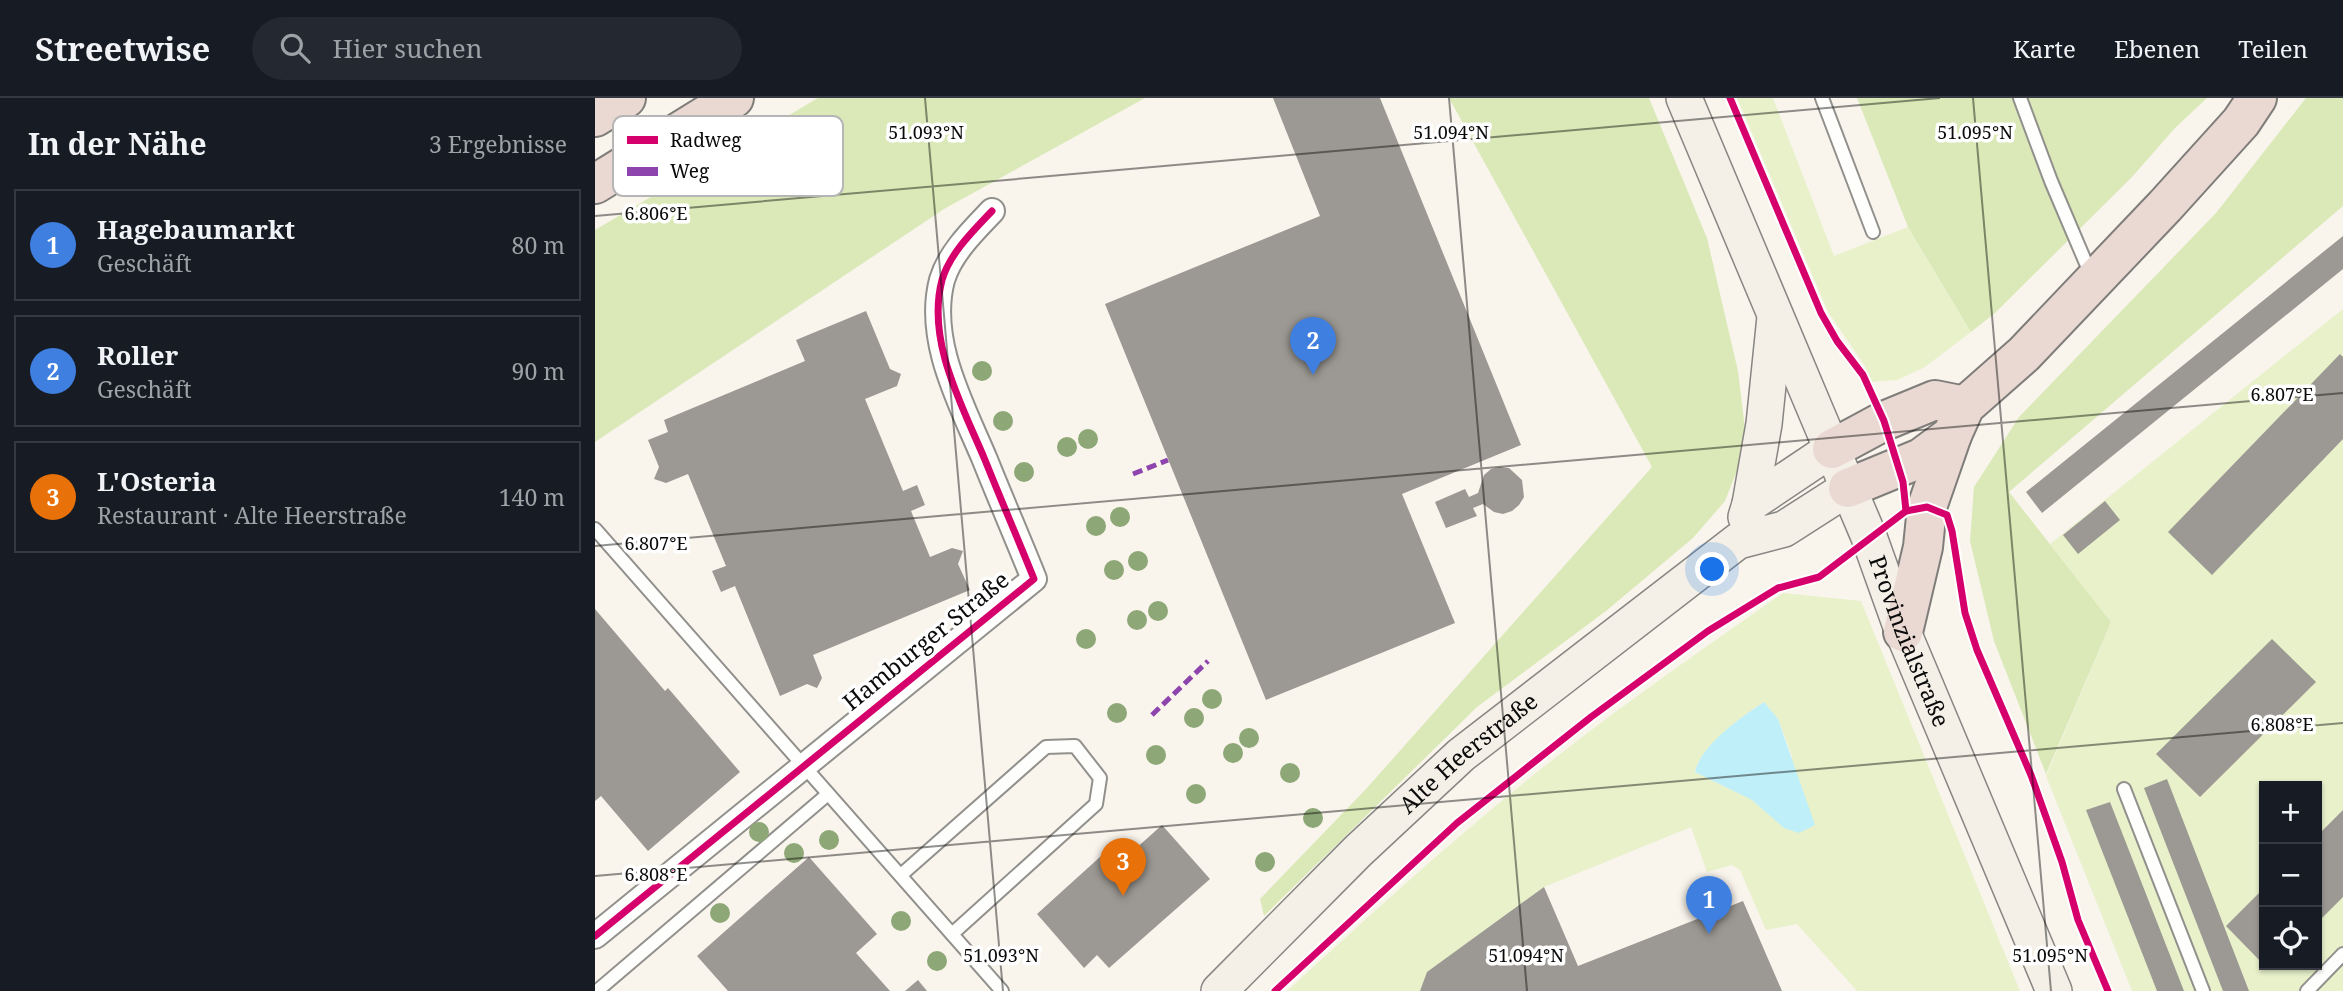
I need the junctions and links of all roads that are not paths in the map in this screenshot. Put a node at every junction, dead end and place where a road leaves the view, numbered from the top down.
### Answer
1 (626, 98) edge
2 (734, 98) edge
3 (1684, 98) edge
4 (1822, 98) edge
5 (2021, 98) edge
6 (2257, 98) edge
7 (705, 116) edge
8 (595, 117) edge
9 (613, 173) edge
10 (595, 184) edge
11 (992, 211) dead end
12 (1873, 232) dead end
13 (2094, 281) junction
14 (1776, 313) junction
15 (1958, 420) junction
16 (1832, 449) junction
17 (1848, 488) junction
18 (1750, 504) junction
19 (595, 529) edge
20 (1738, 541) junction
21 (1903, 632) junction
22 (803, 765) junction
23 (2125, 789) dead end
24 (828, 794) junction
25 (901, 875) junction
26 (952, 934) junction
27 (595, 936) edge
28 (2343, 954) edge
29 (597, 991) edge
30 (1002, 991) edge
31 (1219, 991) edge
32 (2054, 991) edge
33 (2203, 991) edge
34 (2307, 991) edge

1 - 8 highway
2 - 7 highway
3 - 14 street, Provinzialstraße
4 - 12 lane
5 - 13 lane
6 - 13 highway
9 - 10 highway
11 - 22 street, Hamburger Straße
13 - 15 highway
14 - 16 street, Provinzialstraße
14 - 18 street
15 - 16 highway
15 - 17 highway
15 - 21 highway
16 - 17 street, Provinzialstraße
16 - 18 street
17 - 20 street, Alte Heerstraße
17 - 21 street, Provinzialstraße
18 - 20 street
19 - 22 lane
20 - 31 street, Alte Heerstraße
21 - 32 street, Provinzialstraße
22 - 24 lane
22 - 27 street, Hamburger Straße
23 - 33 lane
24 - 25 lane
24 - 29 lane
25 - 26 lane
25 - 26 lane
26 - 30 lane
28 - 34 lane

